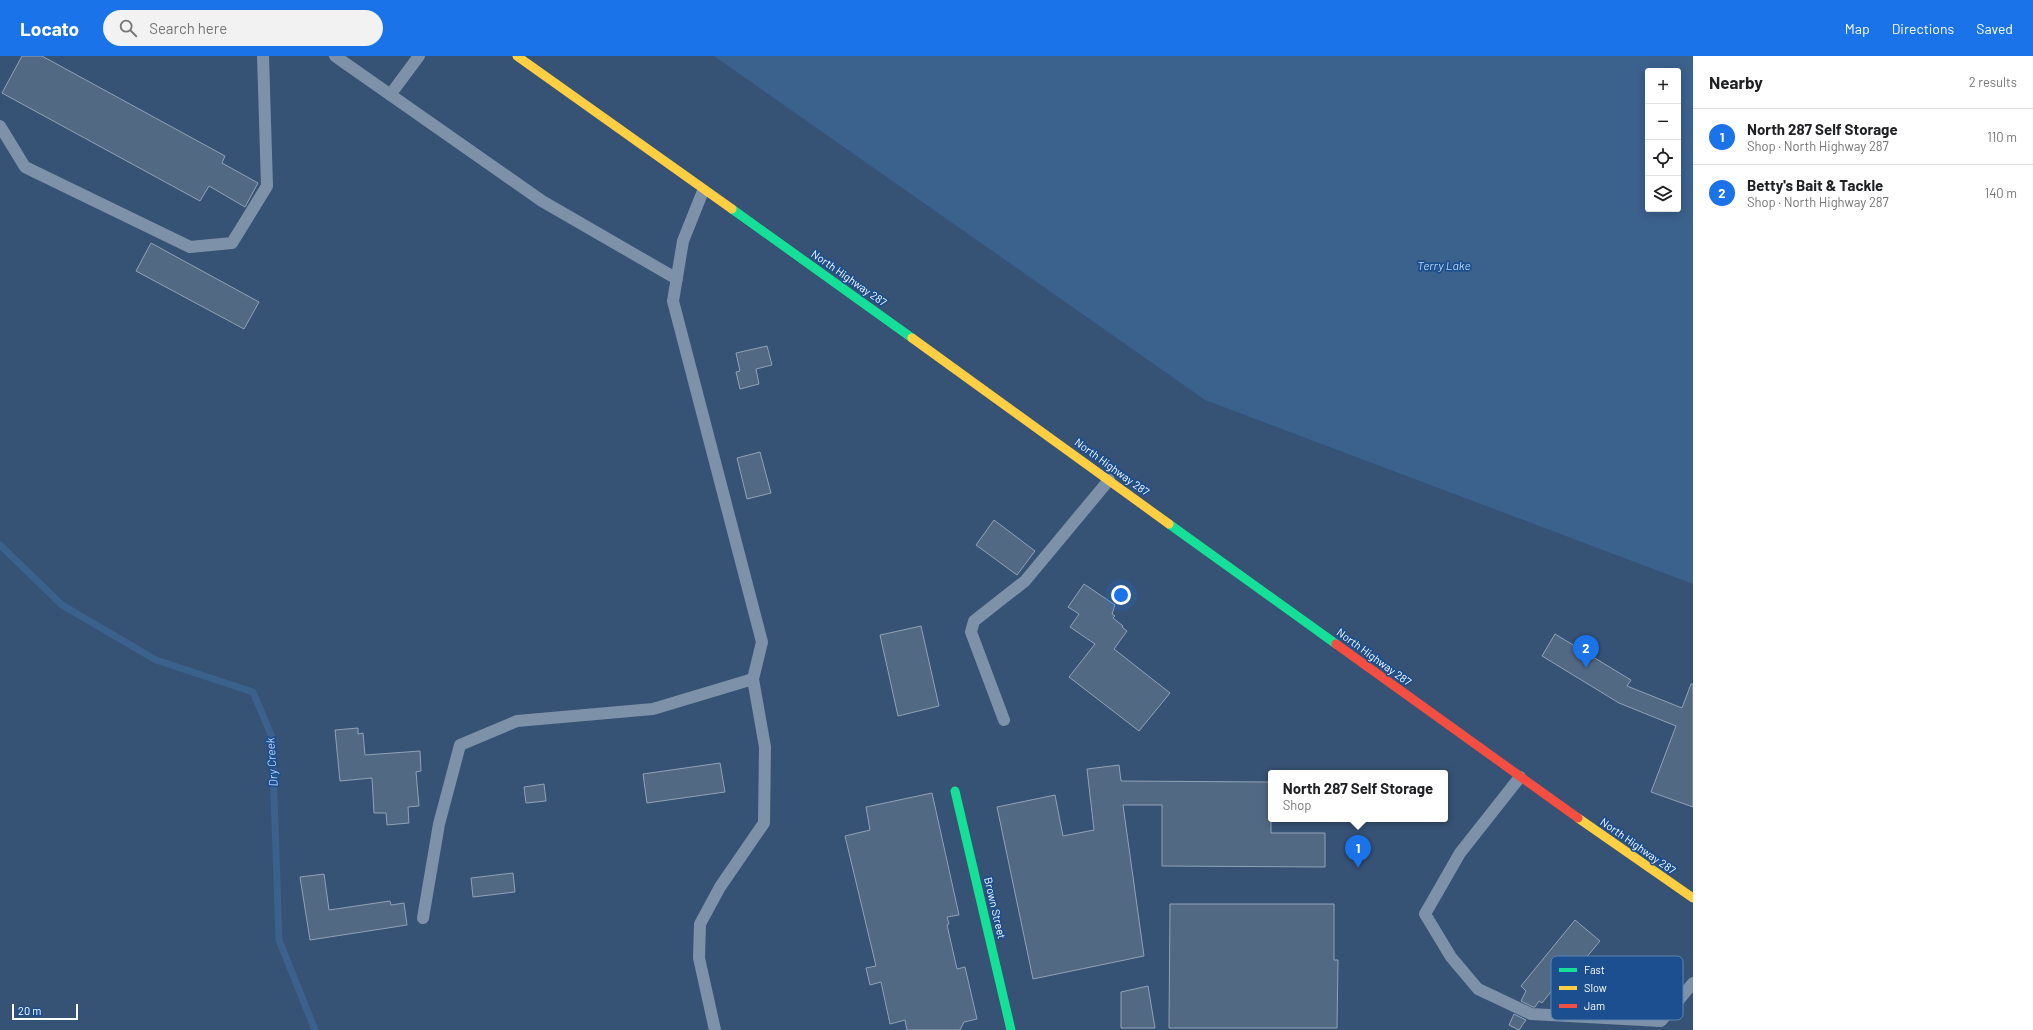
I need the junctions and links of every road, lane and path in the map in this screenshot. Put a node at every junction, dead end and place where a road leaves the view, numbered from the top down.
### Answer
1 (263, 56) edge
2 (335, 56) edge
3 (419, 56) edge
4 (517, 56) edge
5 (390, 94) junction
6 (0, 126) edge
7 (703, 190) junction
8 (677, 279) junction
9 (1109, 480) junction
10 (753, 679) junction
11 (1004, 720) dead end
12 (1520, 777) junction
13 (955, 791) dead end
14 (1693, 898) edge
15 (423, 918) dead end
16 (1693, 983) edge
17 (1683, 995) edge
18 (1551, 1015) edge
19 (1642, 1020) edge
20 (1662, 1020) edge
21 (716, 1030) edge
22 (1011, 1030) edge

1 - 6 lane
2 - 5 lane
3 - 5 lane
4 - 7 main road, North Highway 287
5 - 8 lane
7 - 8 lane
7 - 9 main road, North Highway 287
8 - 10 lane
9 - 11 lane
9 - 12 main road, North Highway 287
10 - 15 lane
10 - 21 lane
12 - 14 main road, North Highway 287
12 - 18 lane
13 - 22 main road, Brown Street
16 - 17 lane
19 - 20 lane

